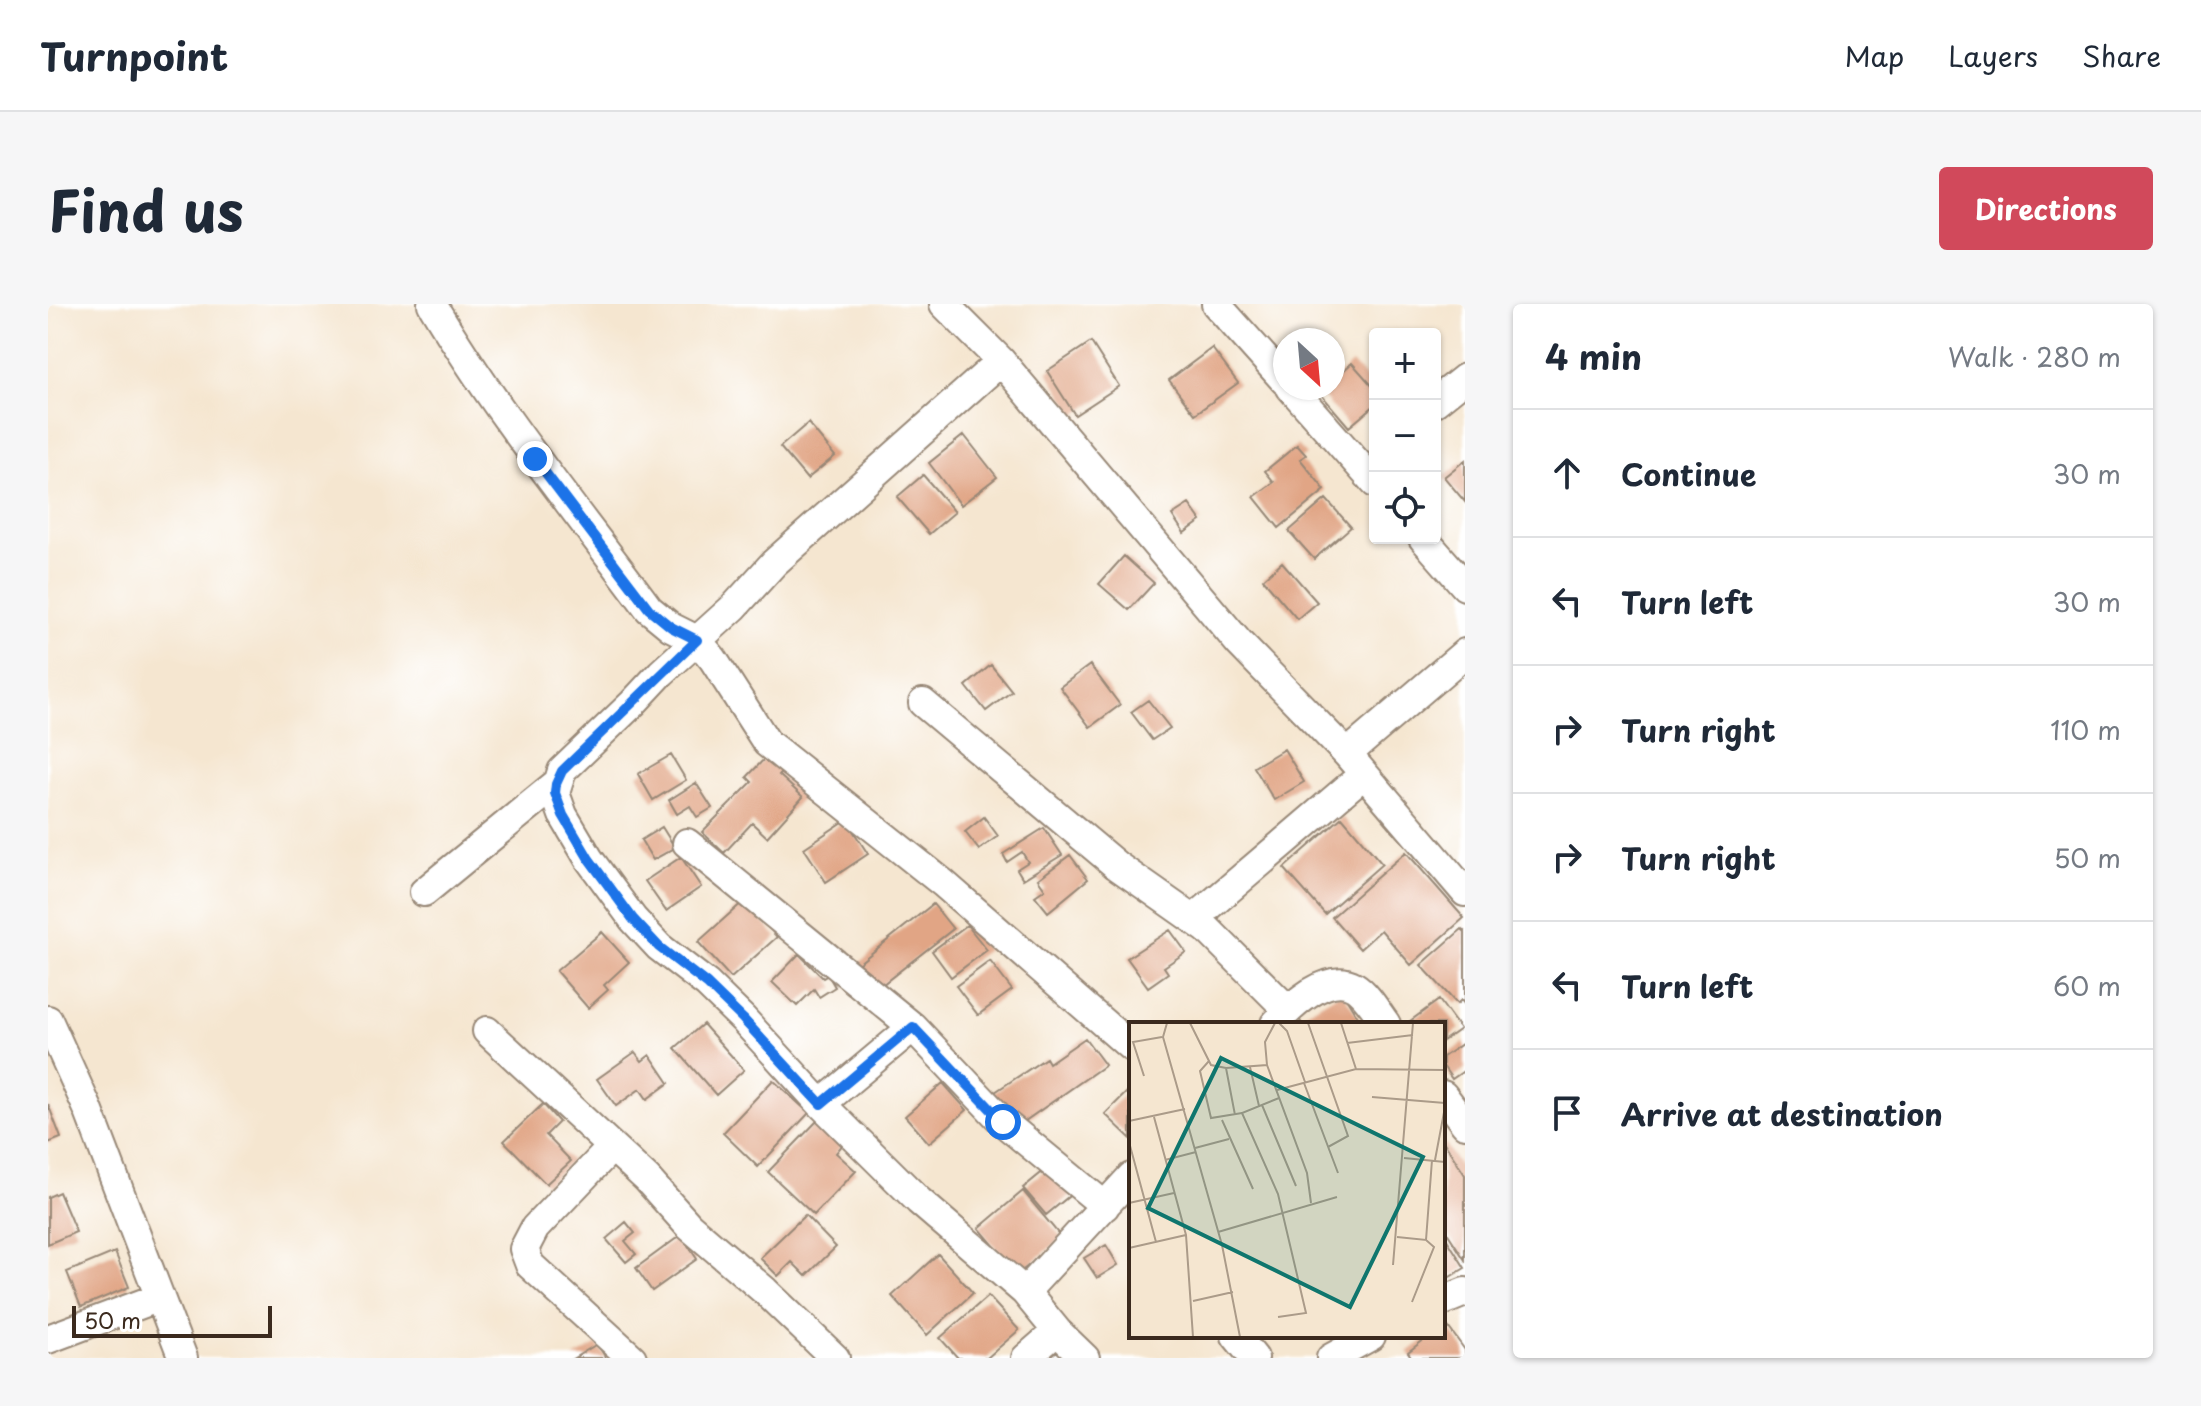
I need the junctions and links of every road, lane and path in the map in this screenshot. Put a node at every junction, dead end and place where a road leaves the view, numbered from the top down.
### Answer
1 (432, 304) edge
2 (944, 304) edge
3 (1216, 304) edge
4 (1001, 361) junction
5 (1273, 368) edge
6 (1465, 378) edge
7 (1303, 400) edge
8 (1438, 400) edge
9 (1369, 465) edge
10 (1428, 544) edge
11 (1465, 586) edge
12 (697, 640) junction
13 (1465, 653) edge
14 (923, 703) dead end
15 (1355, 764) junction
16 (556, 784) junction
17 (687, 843) dead end
18 (424, 892) dead end
19 (1465, 892) edge
20 (1194, 919) junction
21 (1282, 1017) edge
22 (48, 1020) edge
23 (1384, 1022) edge
24 (913, 1027) junction
25 (487, 1031) dead end
26 (1129, 1045) edge
27 (1445, 1098) edge
28 (821, 1104) junction
29 (1465, 1124) edge
30 (612, 1147) junction
31 (1121, 1195) edge
32 (1025, 1292) junction
33 (1465, 1292) edge
34 (160, 1297) junction
35 (1445, 1300) edge
36 (1057, 1331) junction
37 (1238, 1338) edge
38 (1367, 1338) edge
39 (48, 1339) edge
40 (183, 1358) edge
41 (632, 1358) edge
42 (835, 1358) edge
43 (1026, 1358) edge
44 (1085, 1358) edge
45 (1254, 1358) edge
46 (1331, 1358) edge

1 - 12 street
2 - 4 street
3 - 5 street
4 - 12 street
4 - 15 street
6 - 8 street
7 - 9 street
10 - 11 street
12 - 16 street
12 - 26 street
13 - 15 street
14 - 20 street
15 - 19 street
15 - 20 street
16 - 18 street
16 - 28 street
17 - 24 street
20 - 21 street
21 - 23 street
22 - 34 street
24 - 28 street
24 - 31 street
25 - 30 street
27 - 29 street
28 - 32 street
30 - 41 street
30 - 42 street
31 - 32 street
32 - 36 street
33 - 35 street
34 - 39 street
34 - 40 street
36 - 43 street
36 - 44 street
37 - 45 street
38 - 46 street

